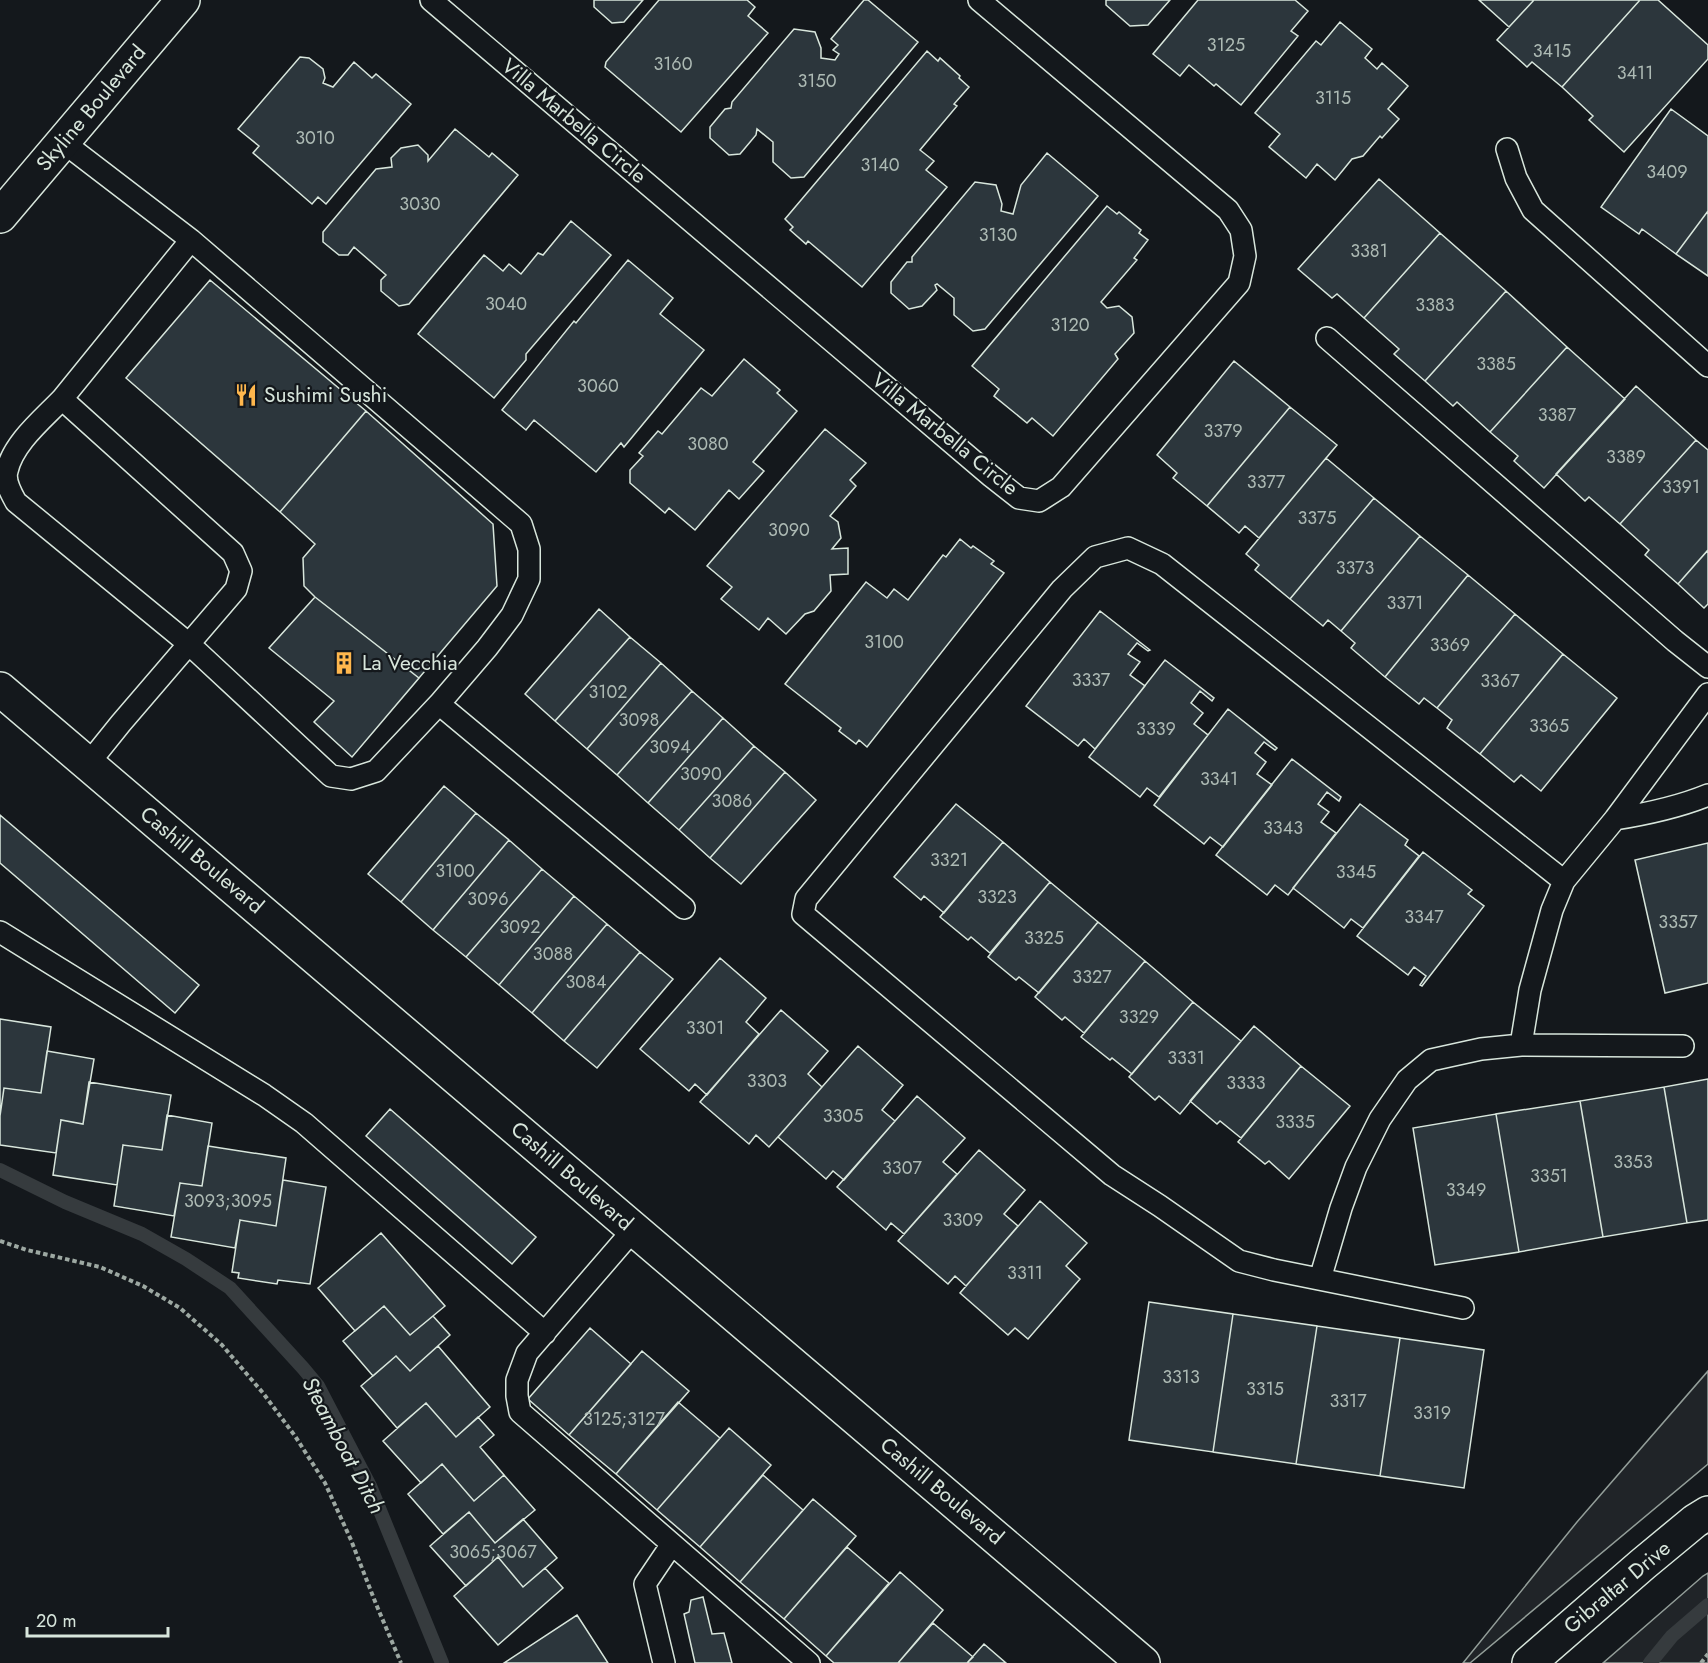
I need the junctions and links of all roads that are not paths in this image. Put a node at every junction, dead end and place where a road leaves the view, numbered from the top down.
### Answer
1 (183, 0) edge
2 (431, 0) edge
3 (979, 0) edge
4 (63, 142) junction
5 (1507, 149) dead end
6 (2, 206) edge
7 (191, 240) junction
8 (1328, 338) dead end
9 (1708, 366) edge
10 (62, 399) junction
11 (189, 644) junction
12 (1708, 667) edge
13 (0, 689) edge
14 (1708, 694) edge
15 (439, 704) junction
16 (88, 764) junction
17 (1708, 795) edge
18 (1615, 819) junction
19 (1564, 881) junction
20 (684, 908) dead end
21 (0, 932) edge
22 (1521, 1045) junction
23 (1683, 1046) dead end
24 (634, 1229) junction
25 (1320, 1279) junction
26 (1463, 1308) dead end
27 (544, 1333) junction
28 (1708, 1513) edge
29 (672, 1544) junction
30 (664, 1663) edge
31 (809, 1663) edge
32 (1143, 1663) edge
33 (1528, 1663) edge

1 - 4 street, Skyline Boulevard
2 - 3 lane, Villa Marbella Circle
4 - 6 street, Skyline Boulevard
4 - 7 lane
5 - 9 lane
7 - 10 lane
7 - 15 lane
8 - 12 lane
10 - 11 lane
10 - 11 lane
11 - 15 lane
11 - 16 lane
13 - 16 street, Cashill Boulevard
14 - 18 lane
15 - 20 lane
16 - 24 street, Cashill Boulevard
17 - 18 lane
18 - 19 lane
19 - 22 lane
19 - 25 lane
21 - 27 lane
22 - 23 lane
22 - 25 lane
24 - 27 lane
24 - 32 street, Cashill Boulevard
25 - 26 lane
27 - 29 lane
28 - 33 street, Gibraltar Drive
29 - 30 lane
29 - 31 lane

